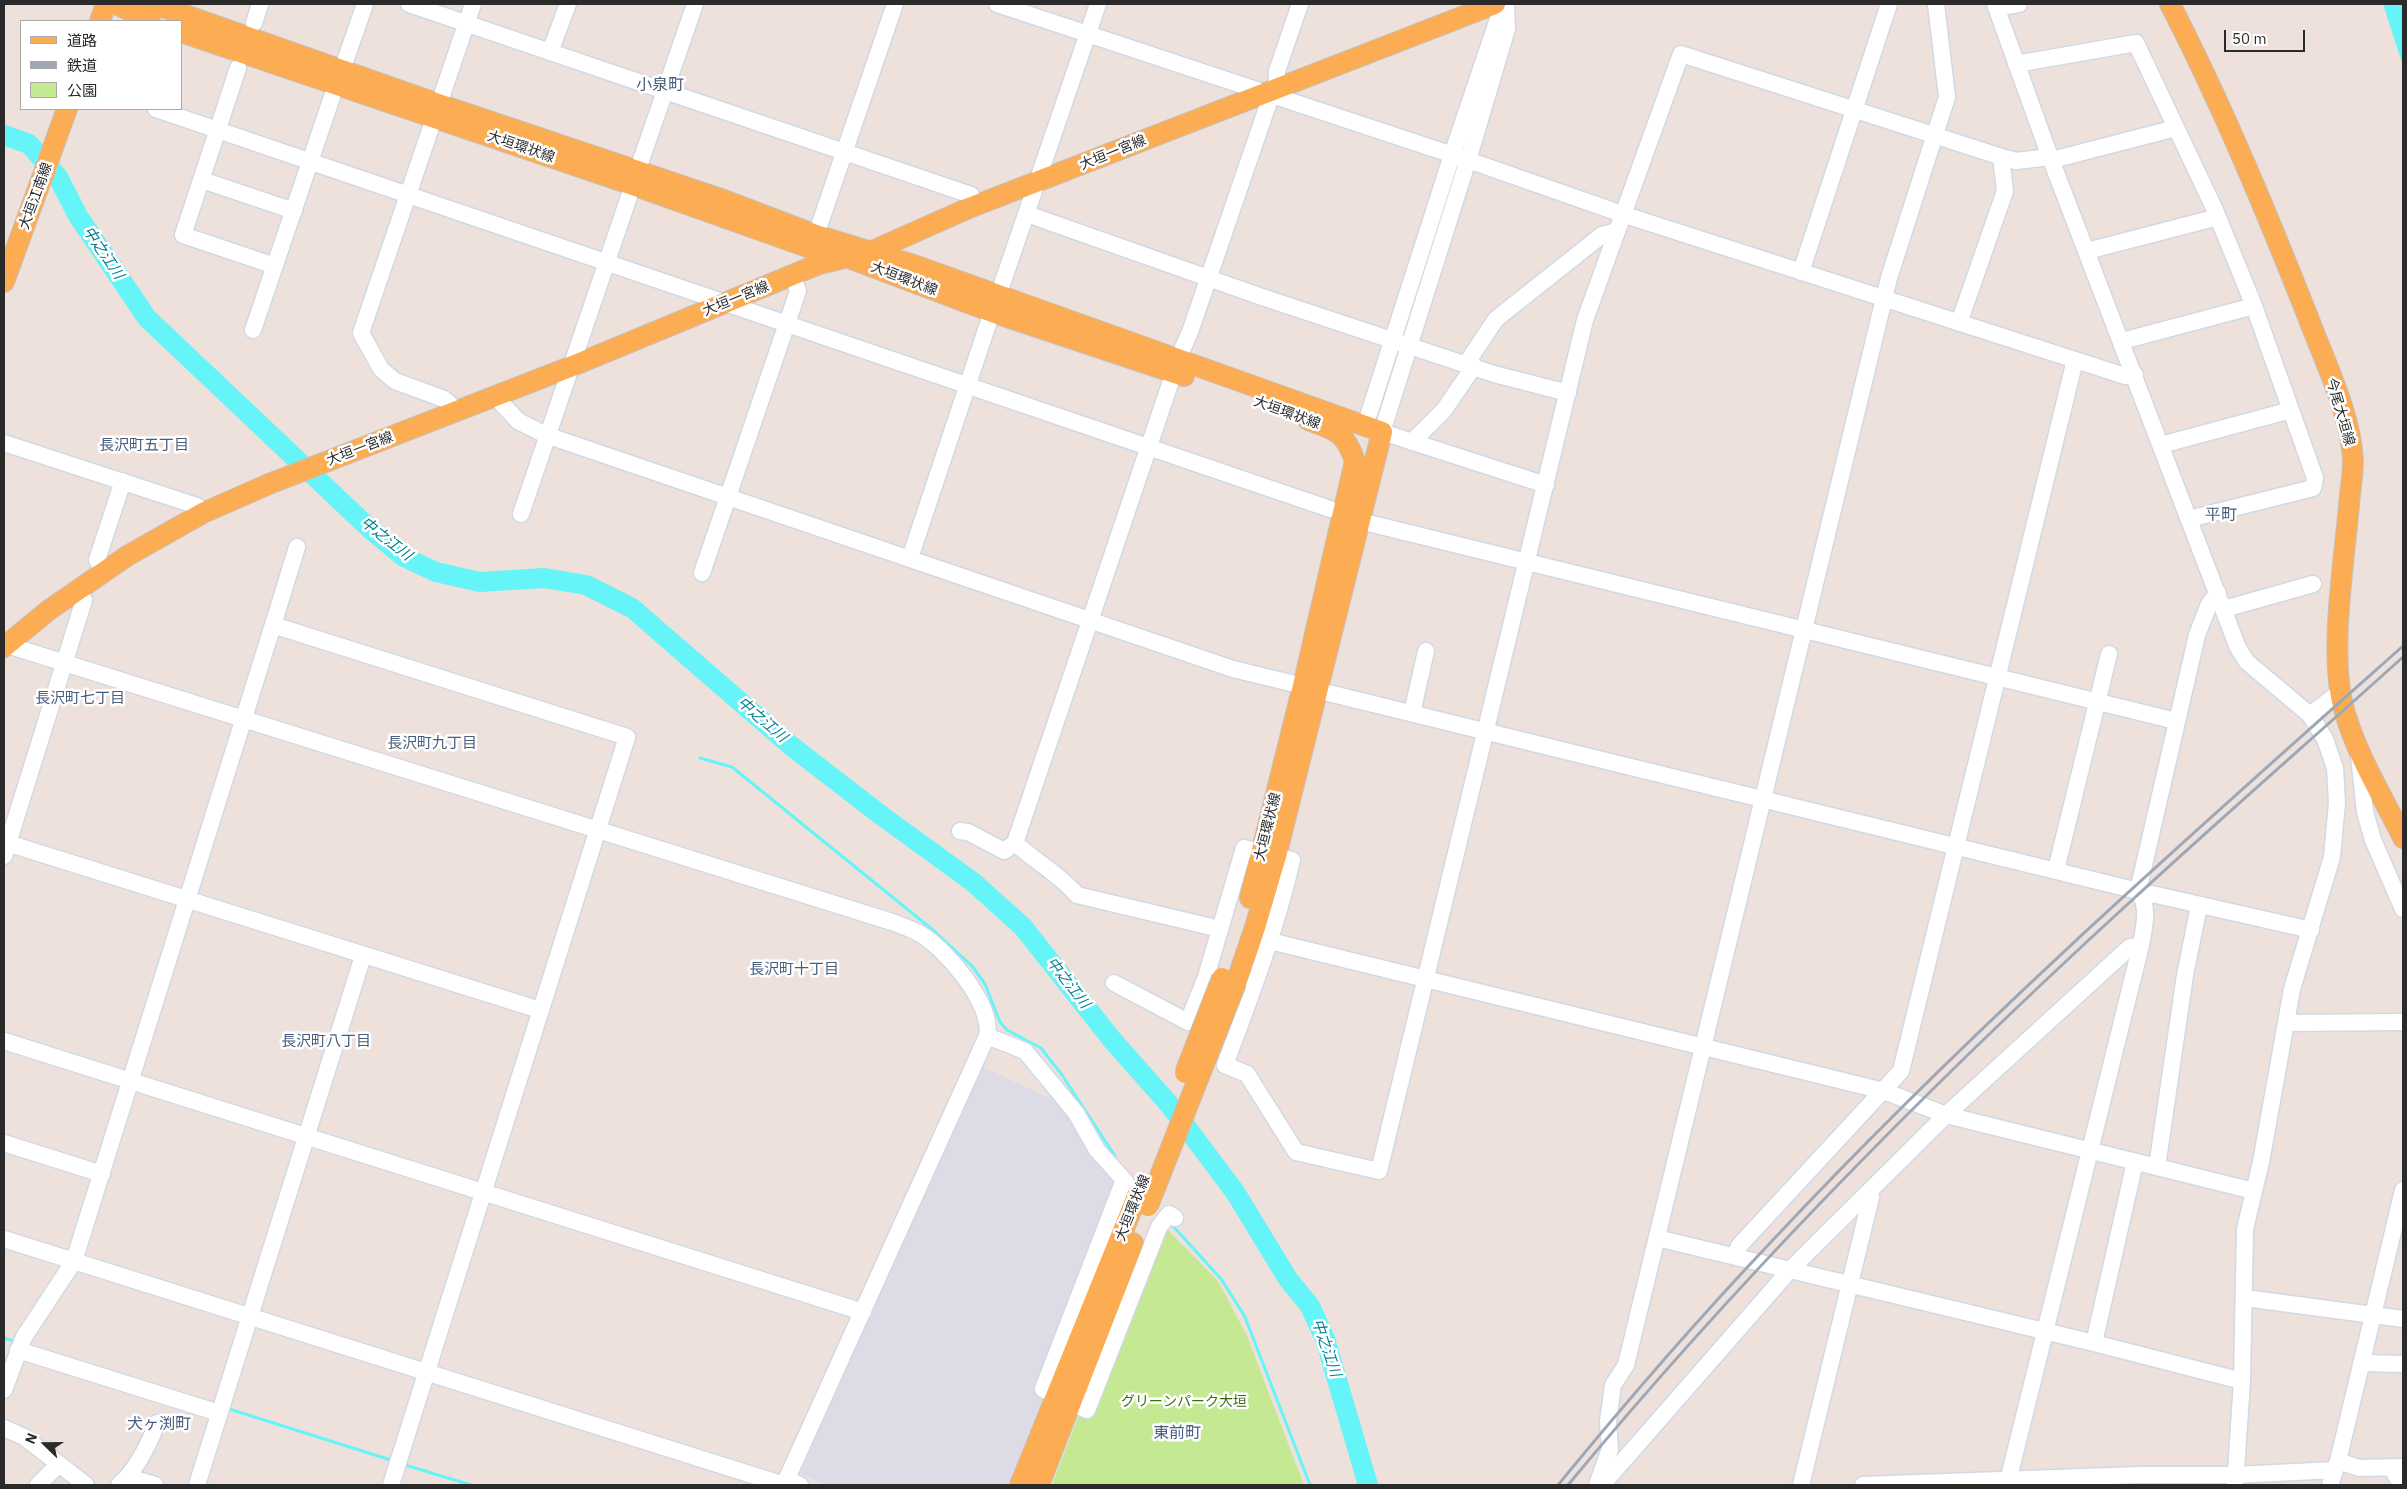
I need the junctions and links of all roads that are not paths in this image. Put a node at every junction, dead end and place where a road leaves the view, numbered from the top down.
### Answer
1 (106, 4) edge
2 (116, 4) edge
3 (154, 4) edge
4 (260, 4) edge
5 (365, 4) edge
6 (409, 4) edge
7 (473, 4) edge
8 (568, 4) edge
9 (694, 4) edge
10 (895, 4) edge
11 (997, 4) edge
12 (1098, 4) edge
13 (1300, 4) edge
14 (1495, 4) edge
15 (1505, 4) edge
16 (1889, 4) edge
17 (1936, 4) edge
18 (2019, 4) edge
19 (2170, 4) edge
20 (1996, 6) edge
21 (100, 20) edge
22 (148, 20) edge
23 (254, 23) dead end
24 (467, 23) junction
25 (182, 32) edge
26 (1088, 32) junction
27 (550, 52) junction
28 (2016, 64) junction
29 (238, 68) dead end
30 (339, 77) junction
31 (665, 92) junction
32 (1270, 92) junction
33 (67, 110) edge
34 (159, 110) edge
35 (1854, 110) junction
36 (436, 111) junction
37 (2176, 128) junction
38 (218, 130) junction
39 (1934, 135) junction
40 (845, 153) junction
41 (1452, 155) junction
42 (2001, 157) junction
43 (2051, 159) junction
44 (1468, 160) junction
45 (310, 161) junction
46 (635, 179) junction
47 (202, 180) junction
48 (1039, 180) junction
49 (408, 195) junction
50 (975, 205) junction
51 (294, 211) junction
52 (1027, 214) junction
53 (1625, 215) junction
54 (2218, 217) junction
55 (1617, 232) junction
56 (816, 234) junction
57 (2087, 251) junction
58 (870, 252) junction
59 (846, 257) junction
60 (608, 262) junction
61 (275, 266) junction
62 (1801, 272) junction
63 (793, 276) junction
64 (1208, 277) junction
65 (4, 282) edge
66 (1884, 299) junction
67 (727, 303) junction
68 (995, 304) junction
69 (2254, 306) junction
70 (1959, 323) junction
71 (787, 325) junction
72 (253, 330) dead end
73 (1394, 339) junction
74 (2122, 341) junction
75 (1411, 345) junction
76 (2075, 360) junction
77 (1470, 365) junction
78 (1176, 366) junction
79 (570, 367) junction
80 (2135, 375) junction
81 (967, 386) junction
82 (1568, 393) junction
83 (494, 396) junction
84 (2292, 410) junction
85 (458, 411) junction
86 (1331, 428) junction
87 (1374, 429) junction
88 (546, 435) junction
89 (1412, 442) junction
90 (4, 443) edge
91 (2161, 445) junction
92 (1149, 448) junction
93 (1355, 461) junction
94 (123, 481) junction
95 (1546, 485) junction
96 (728, 498) junction
97 (1330, 509) dead end
98 (203, 513) junction
99 (521, 514) dead end
100 (2189, 518) junction
101 (1360, 520) junction
102 (297, 547) dead end
103 (910, 558) junction
104 (1527, 562) junction
105 (104, 571) junction
106 (702, 573) dead end
107 (2313, 584) dead end
108 (77, 590) junction
109 (2218, 593) junction
110 (2224, 610) junction
111 (1091, 620) junction
112 (273, 625) junction
113 (1805, 630) junction
114 (5, 645) edge
115 (1426, 651) dead end
116 (2109, 654) dead end
117 (65, 662) junction
118 (1998, 677) junction
119 (1310, 688) junction
120 (2341, 691) junction
121 (2097, 701) junction
122 (1412, 714) junction
123 (2310, 715) junction
124 (243, 719) junction
125 (2176, 720) junction
126 (1485, 730) junction
127 (2360, 752) junction
128 (1763, 799) junction
129 (597, 829) junction
130 (960, 831) dead end
131 (2403, 838) edge
132 (1015, 843) junction
133 (1956, 846) junction
134 (5, 847) edge
135 (1269, 854) junction
136 (2056, 870) junction
137 (2141, 895) junction
138 (187, 900) junction
139 (2199, 906) junction
140 (2403, 909) edge
141 (1220, 930) junction
142 (2311, 930) junction
143 (1270, 941) junction
144 (2141, 945) junction
145 (363, 956) junction
146 (1426, 978) junction
147 (1114, 983) dead end
148 (540, 1010) junction
149 (2403, 1022) edge
150 (2286, 1023) junction
151 (987, 1036) junction
152 (4, 1041) edge
153 (1704, 1047) junction
154 (130, 1080) junction
155 (1884, 1091) junction
156 (1946, 1115) junction
157 (306, 1136) junction
158 (4, 1143) edge
159 (2089, 1151) junction
160 (2136, 1162) junction
161 (2157, 1167) junction
162 (102, 1174) junction
163 (482, 1190) junction
164 (2403, 1190) edge
165 (1134, 1191) junction
166 (1870, 1191) junction
167 (2254, 1191) junction
168 (1175, 1218) dead end
169 (1657, 1238) junction
170 (4, 1239) edge
171 (1735, 1256) junction
172 (74, 1261) junction
173 (1790, 1272) junction
174 (1851, 1286) junction
175 (2245, 1298) junction
176 (863, 1312) junction
177 (2372, 1315) junction
178 (249, 1317) junction
179 (2403, 1319) edge
180 (2045, 1332) junction
181 (2094, 1343) junction
182 (18, 1350) junction
183 (2361, 1363) junction
184 (2403, 1364) edge
185 (426, 1372) junction
186 (2242, 1381) junction
187 (4, 1390) edge
188 (1064, 1400) junction
189 (219, 1414) junction
190 (157, 1423) dead end
191 (4, 1428) edge
192 (59, 1464) junction
193 (2398, 1468) edge
194 (2335, 1472) edge
195 (2235, 1480) edge
196 (123, 1481) edge
197 (2008, 1482) edge
198 (789, 1484) edge
199 (38, 1485) edge
200 (86, 1485) edge
201 (155, 1485) edge
202 (197, 1485) edge
203 (390, 1485) edge
204 (1020, 1485) edge
205 (1039, 1485) edge
206 (1597, 1485) edge
207 (1602, 1485) edge
208 (1801, 1485) edge
209 (1863, 1485) edge
210 (2401, 1485) edge

1 - 21 main road
2 - 22 main road
3 - 30 main road, 大垣環状線
4 - 23 street
5 - 30 street
6 - 24 street
7 - 24 street
8 - 27 street
9 - 31 street
10 - 40 street
11 - 26 street
12 - 26 street
13 - 32 street
14 - 32 main road, 大垣一宮線
15 - 41 street
15 - 44 street
16 - 35 street
17 - 39 street
18 - 20 street
19 - 120 main road, 今尾大垣線
20 - 28 street
24 - 27 street
24 - 36 street
25 - 30 main road, 大垣環状線
26 - 32 street
26 - 48 street
27 - 31 street
28 - 37 street
28 - 43 street
29 - 38 street
30 - 36 main road, 大垣環状線
30 - 45 street
31 - 40 street
31 - 46 street
32 - 41 street
32 - 48 main road, 大垣一宮線
32 - 64 street
33 - 65 main road, 大垣江南線
34 - 38 street
35 - 39 street
35 - 53 street
35 - 62 street
36 - 46 main road, 大垣環状線
36 - 49 street
37 - 43 street
37 - 54 street
38 - 45 street
38 - 47 street
39 - 42 street
39 - 66 street
40 - 50 street
40 - 56 street
41 - 44 street
41 - 73 street
42 - 43 street
42 - 70 street
43 - 57 street
44 - 53 street
44 - 75 street
45 - 49 street
45 - 51 street
46 - 56 main road, 大垣環状線
46 - 59 main road, 大垣環状線
46 - 60 street
47 - 51 street
47 - 61 street
48 - 50 main road, 大垣一宮線
48 - 52 street
49 - 60 street
49 - 85 street
50 - 58 main road, 大垣一宮線
51 - 61 street
52 - 64 street
52 - 68 street
53 - 55 street
53 - 62 street
54 - 57 street
54 - 69 street
55 - 77 street
55 - 82 street
56 - 58 main road, 大垣環状線
57 - 74 street
58 - 59 main road, 大垣一宮線
58 - 68 main road, 大垣環状線
59 - 63 main road, 大垣一宮線
59 - 68 main road, 大垣環状線
60 - 67 street
60 - 79 street
61 - 72 street
62 - 66 street
63 - 67 main road, 大垣一宮線
63 - 71 street
64 - 73 street
64 - 78 street
66 - 70 street
66 - 113 street
67 - 71 street
67 - 79 main road, 大垣一宮線
68 - 78 main road, 大垣環状線
68 - 81 street
69 - 74 street
69 - 84 street
70 - 76 street
71 - 81 street
71 - 96 street
73 - 75 street
73 - 87 street
74 - 80 street
75 - 77 street
75 - 87 street
76 - 80 street
76 - 118 street
77 - 82 street
77 - 89 street
78 - 86 main road, 大垣環状線
78 - 87 main road, 大垣環状線
78 - 92 street
79 - 83 main road, 大垣一宮線
79 - 88 street
80 - 91 street
81 - 92 street
81 - 103 street
82 - 95 street
83 - 85 main road, 大垣一宮線
83 - 88 street
84 - 91 street
84 - 100 street
85 - 98 main road, 大垣一宮線
86 - 87 main road
86 - 93 main road, 大垣環状線
87 - 89 street
87 - 93 main road
87 - 101 main road, 大垣環状線
88 - 96 street
88 - 99 street
89 - 95 street
90 - 94 street
91 - 100 street
92 - 97 street
92 - 111 street
93 - 119 main road, 大垣環状線
94 - 98 street
94 - 105 street
95 - 104 street
96 - 103 street
96 - 106 street
98 - 105 main road, 大垣一宮線
100 - 109 street
101 - 104 street
101 - 119 main road, 大垣環状線
102 - 112 street
103 - 111 street
104 - 113 street
104 - 126 street
105 - 108 main road, 大垣一宮線
107 - 110 street
108 - 114 main road, 大垣一宮線
108 - 117 street
109 - 110 street
109 - 125 street
110 - 123 street
111 - 119 street
111 - 132 street
112 - 124 street
112 - 129 street
113 - 118 street
113 - 128 street
114 - 117 street
115 - 122 street
116 - 121 street
117 - 124 street
117 - 134 street
118 - 121 street
118 - 133 street
119 - 122 street
119 - 135 main road, 大垣環状線
120 - 123 street
120 - 127 main road, 今尾大垣線
121 - 125 street
121 - 136 street
122 - 126 street
123 - 142 street
124 - 129 street
124 - 138 street
125 - 137 street
126 - 128 street
126 - 146 street
127 - 131 main road, 今尾大垣線
127 - 140 street
128 - 133 street
128 - 153 street
129 - 148 street
129 - 151 street
130 - 132 street
132 - 141 street
133 - 136 street
133 - 155 street
134 - 138 street
135 - 141 street
135 - 143 street
135 - 165 main road, 大垣環状線, bridge
136 - 137 street
137 - 139 street
137 - 144 street
138 - 145 street
138 - 154 street
139 - 142 street
139 - 161 street
141 - 147 street
142 - 150 street
143 - 146 street
143 - 146 street
144 - 156 street
144 - 159 street
145 - 148 street
145 - 157 street
146 - 153 street
148 - 163 street
149 - 150 street
150 - 167 street
151 - 165 street
151 - 176 street
152 - 154 street
153 - 155 street
153 - 169 street
154 - 157 street
154 - 162 street
155 - 156 street
155 - 171 street
156 - 159 street
156 - 166 street
157 - 163 street
157 - 178 street
158 - 162 street
159 - 160 street
159 - 180 street
160 - 161 street
160 - 181 street
161 - 167 street
162 - 172 street
163 - 176 street
163 - 185 street
164 - 177 street
165 - 188 main road, 大垣環状線
165 - 188 street
166 - 173 street
166 - 174 street
167 - 175 street
168 - 188 street
169 - 171 street
169 - 206 street
170 - 172 street
171 - 173 street
172 - 178 street
172 - 182 street
173 - 174 street
173 - 207 street
174 - 180 street
174 - 208 street
175 - 177 street
175 - 186 street
176 - 198 street
177 - 179 street
177 - 183 street
178 - 185 street
178 - 189 street
180 - 181 street
180 - 197 street
181 - 186 street
182 - 187 street
182 - 189 street
183 - 184 street
183 - 194 street
185 - 198 street
185 - 203 street
186 - 195 street
188 - 204 main road, 大垣環状線
188 - 205 main road, 大垣環状線
189 - 202 street
190 - 196 street
191 - 192 street
192 - 199 street
192 - 200 street
193 - 194 street
193 - 210 street
194 - 195 street
195 - 197 street
196 - 201 street
197 - 209 street

